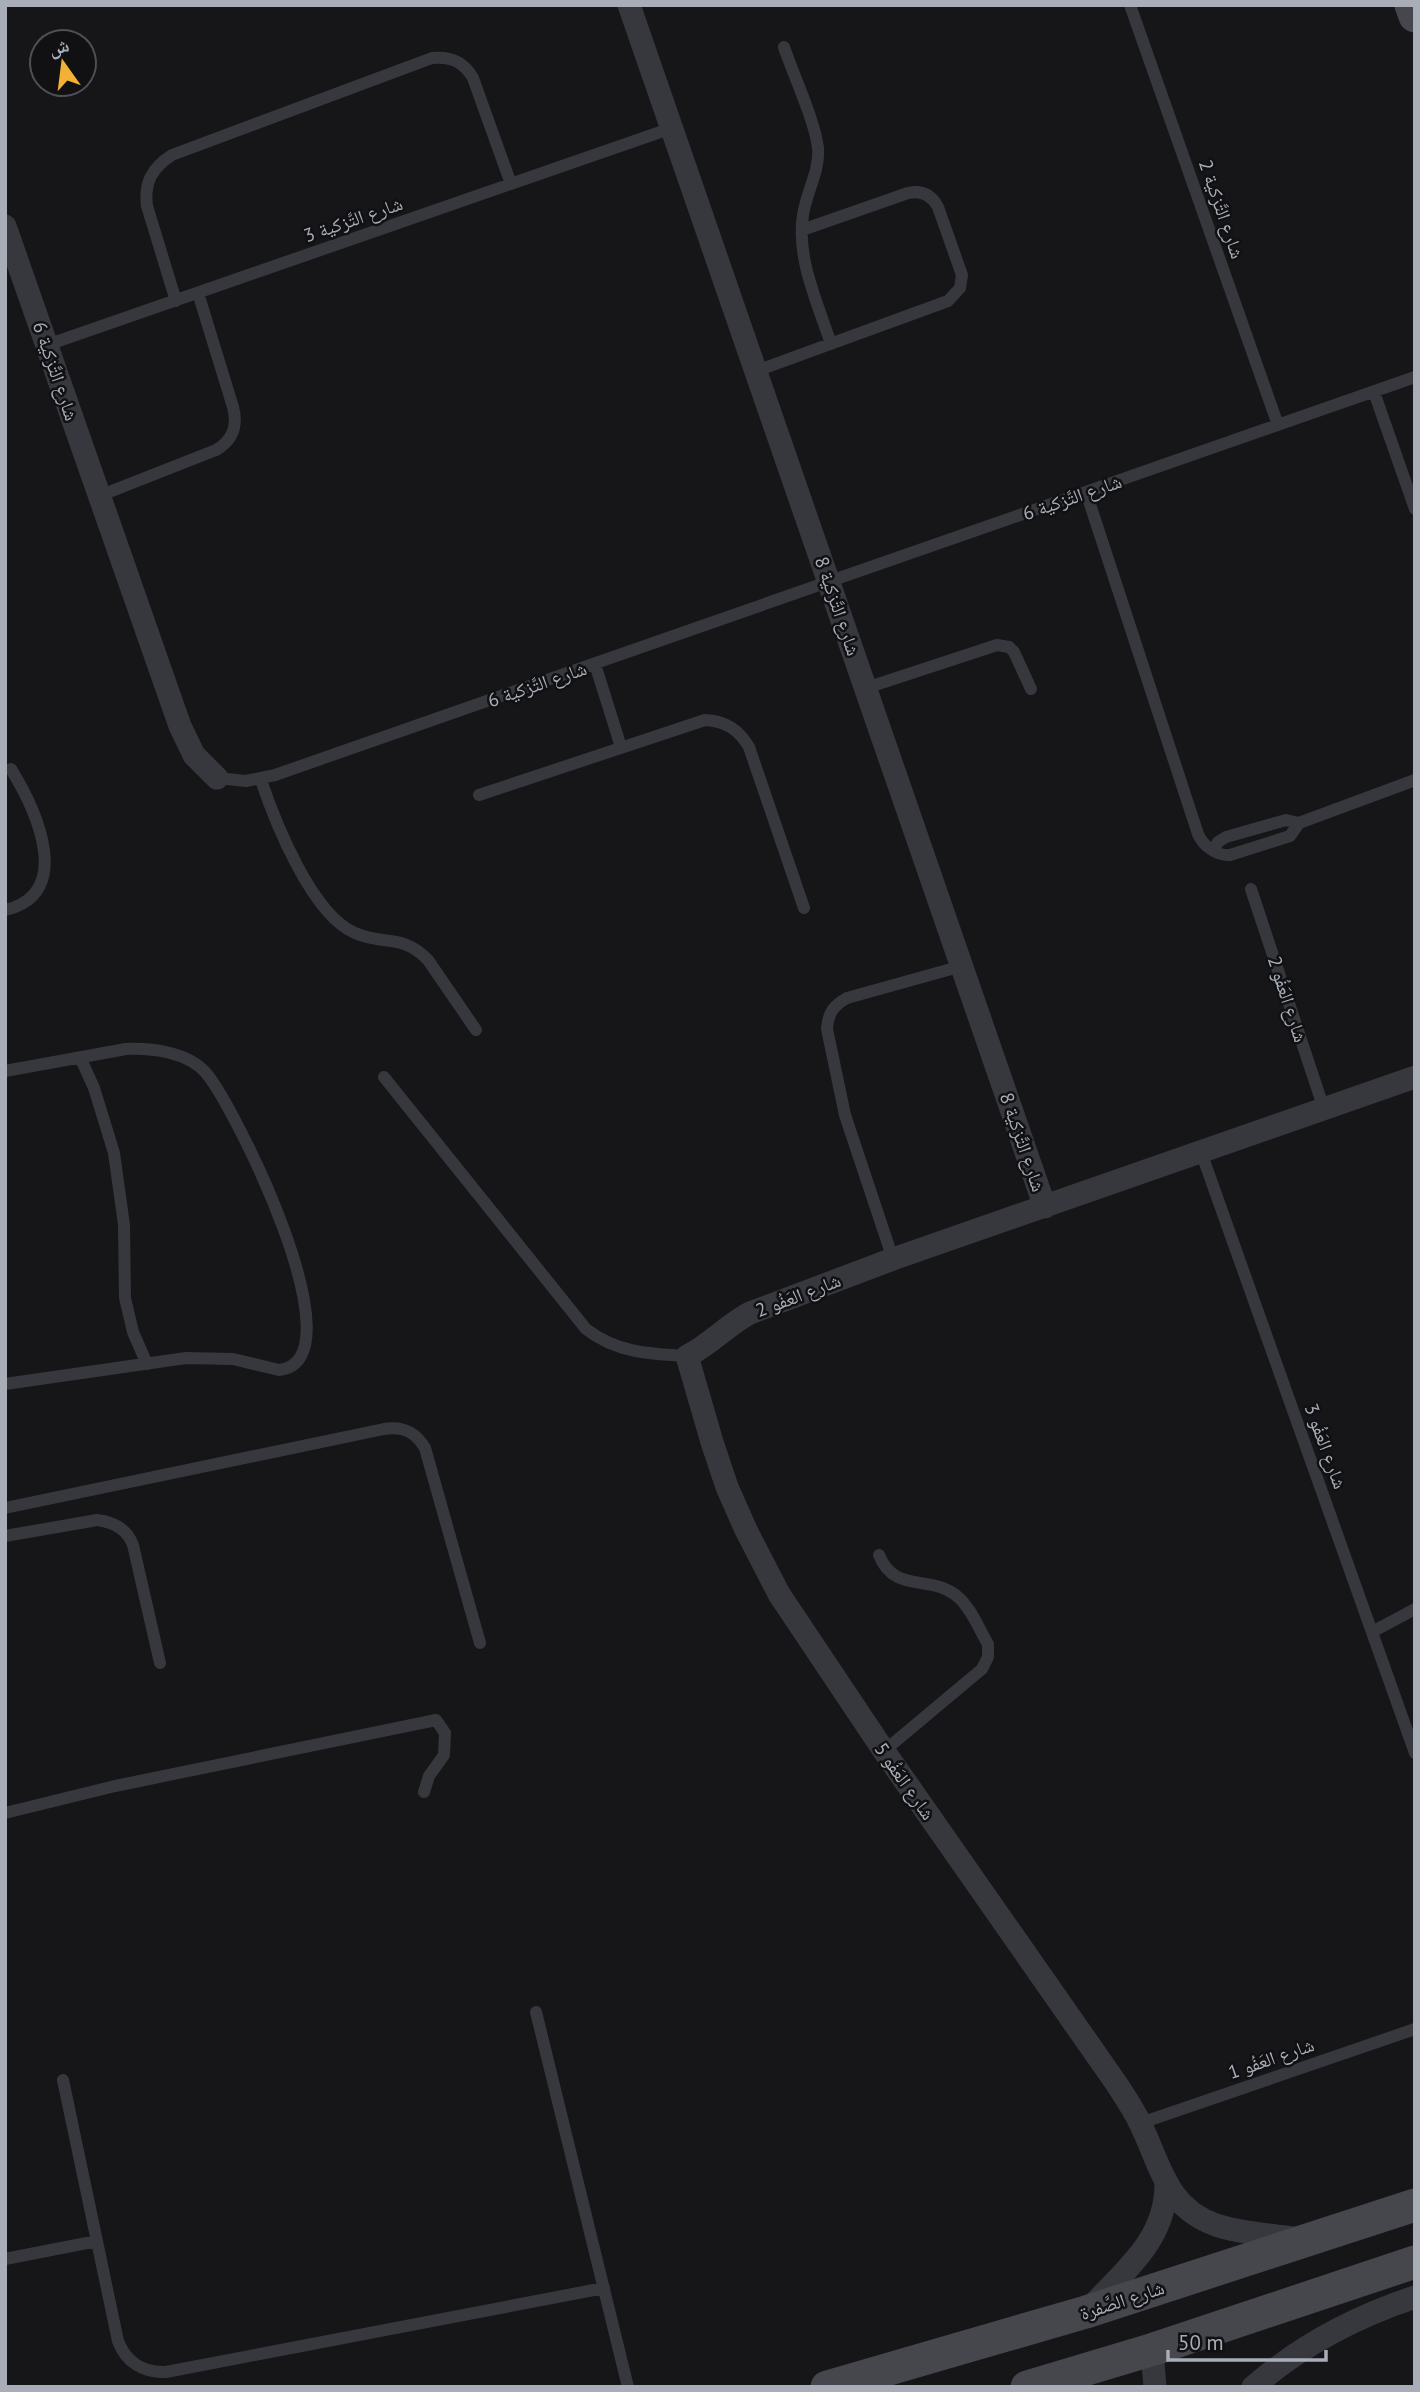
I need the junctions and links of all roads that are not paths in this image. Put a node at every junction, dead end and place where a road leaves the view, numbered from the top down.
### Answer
1 (629, 5) edge
2 (1130, 5) edge
3 (1411, 5) edge
4 (1415, 16) edge
5 (784, 47) dead end
6 (672, 128) junction
7 (510, 184) junction
8 (5, 226) edge
9 (802, 230) junction
10 (198, 293) junction
11 (176, 301) junction
12 (831, 344) junction
13 (47, 345) junction
14 (756, 371) junction
15 (1415, 377) edge
16 (1374, 392) junction
17 (1278, 425) junction
18 (1086, 492) junction
19 (99, 496) junction
20 (1415, 509) edge
21 (829, 582) junction
22 (595, 664) junction
23 (866, 688) junction
24 (1031, 689) dead end
25 (621, 747) junction
26 (11, 769) dead end
27 (217, 778) joint
28 (261, 780) junction
29 (1415, 780) edge
30 (479, 795) dead end
31 (1251, 889) dead end
32 (804, 908) dead end
33 (5, 910) edge
34 (962, 966) junction
35 (476, 1030) dead end
36 (80, 1057) junction
37 (5, 1071) edge
38 (384, 1077) dead end
39 (1415, 1077) edge
40 (1324, 1109) junction
41 (1201, 1152) junction
42 (1045, 1207) junction
43 (892, 1259) junction
44 (687, 1356) junction
45 (147, 1364) junction
46 (5, 1384) edge
47 (5, 1508) edge
48 (5, 1536) edge
49 (879, 1555) dead end
50 (1415, 1609) edge
51 (1372, 1632) junction
52 (480, 1643) dead end
53 (160, 1663) dead end
54 (884, 1751) junction
55 (1415, 1753) edge
56 (424, 1792) dead end
57 (5, 1813) edge
58 (536, 2012) dead end
59 (1415, 2029) edge
60 (63, 2080) dead end
61 (1141, 2123) junction
62 (1166, 2184) junction
63 (1415, 2205) edge
64 (1312, 2240) junction
65 (97, 2241) junction
66 (5, 2259) edge
67 (1415, 2262) edge
68 (604, 2288) junction
69 (1415, 2297) edge
70 (1086, 2312) junction
71 (1154, 2349) junction
72 (628, 2387) edge
73 (827, 2387) edge
74 (1027, 2387) edge
75 (1155, 2387) edge
76 (1253, 2387) edge

1 - 6 street, شارع التَّزكية 8
2 - 17 lane, شارع التَّزكية 2
3 - 4 street
5 - 9 lane
6 - 7 lane, شارع التَّزكية 3
6 - 14 street, شارع التَّزكية 8
7 - 10 lane, شارع التَّزكية 3
7 - 11 lane
8 - 13 street, شارع التَّزكية 6
9 - 12 lane
9 - 12 lane
10 - 11 lane, شارع التَّزكية 3
10 - 19 lane
11 - 13 lane, شارع التَّزكية 3
12 - 14 lane
13 - 19 street, شارع التَّزكية 6
14 - 21 street, شارع التَّزكية 8
15 - 16 lane, شارع التَّزكية 6
16 - 17 lane, شارع التَّزكية 6
16 - 20 lane
17 - 18 lane, شارع التَّزكية 6
18 - 21 lane, شارع التَّزكية 6
18 - 29 lane
19 - 27 street, شارع التَّزكية 6
21 - 22 lane, شارع التَّزكية 6
21 - 23 street, شارع التَّزكية 8
22 - 25 lane
22 - 28 lane, شارع التَّزكية 6
23 - 24 lane
23 - 34 street, شارع التَّزكية 8
25 - 30 lane
25 - 32 lane
26 - 33 lane
27 - 28 lane, شارع التَّزكية 6
28 - 35 lane
31 - 40 lane, شارع العَفُو 2
34 - 42 street, شارع التَّزكية 8
34 - 43 lane
36 - 37 lane
36 - 45 lane
36 - 45 lane
38 - 44 lane
39 - 40 street, شارع العَفُو 2
40 - 41 street, شارع العَفُو 2
41 - 42 street, شارع العَفُو 2
41 - 51 lane, شارع العَفُو 3
42 - 43 street, شارع العَفُو 2
43 - 44 street, شارع العَفُو 2
44 - 54 street, شارع العَفُو 5
45 - 46 lane
47 - 52 lane
48 - 53 lane
49 - 54 lane
50 - 51 lane
51 - 55 lane, شارع العَفُو 3
54 - 61 street, شارع العَفُو 5
56 - 57 lane
58 - 68 lane
59 - 61 lane, شارع العَفُو 1
60 - 65 lane
61 - 62 street, شارع العَفُو 5
62 - 64 street, شارع العَفُو 5
62 - 70 street
63 - 64 street, شارع الصَّفرة
64 - 70 street, شارع الصَّفرة
65 - 66 lane
65 - 68 lane
67 - 71 street
68 - 72 lane
69 - 76 street
70 - 73 street, شارع الصَّفرة
71 - 74 street
71 - 75 street

